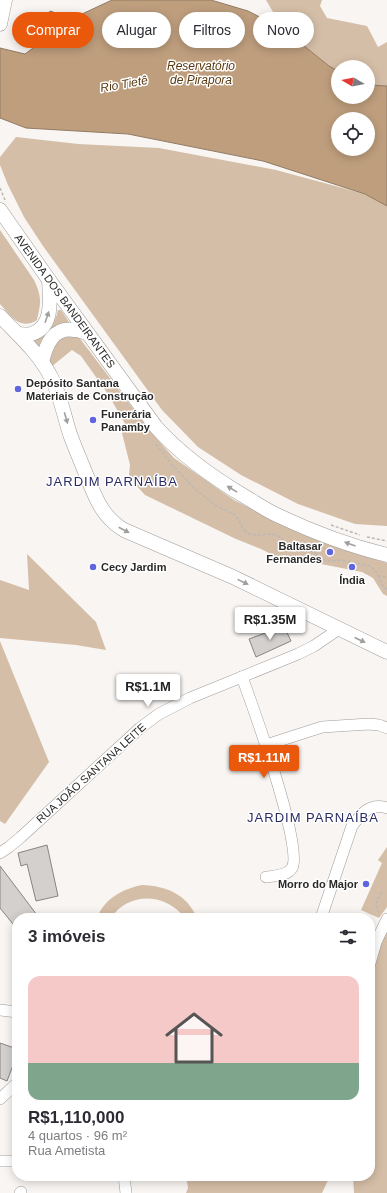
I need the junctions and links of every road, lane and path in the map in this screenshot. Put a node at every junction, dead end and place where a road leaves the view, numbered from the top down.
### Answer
1 (5, 0) edge
2 (0, 24) edge
3 (0, 188) edge
4 (4, 207) edge
5 (49, 280) junction
6 (0, 316) edge
7 (87, 333) junction
8 (18, 334) junction
9 (42, 362) junction
10 (326, 523) dead end
11 (387, 541) edge
12 (387, 555) edge
13 (378, 576) dead end
14 (387, 577) edge
15 (339, 629) junction
16 (387, 652) edge
17 (242, 677) junction
18 (387, 728) edge
19 (266, 745) junction
20 (387, 808) edge
21 (0, 853) edge
22 (266, 877) dead end
23 (383, 890) dead end
24 (376, 903) dead end
25 (323, 913) edge
26 (387, 919) edge
27 (375, 946) edge
28 (0, 1010) edge
29 (12, 1011) edge
30 (12, 1088) edge
31 (0, 1099) edge
32 (0, 1161) edge
33 (12, 1161) edge
34 (125, 1181) edge
35 (126, 1193) edge

1 - 2 main road
3 - 4 path
4 - 5 main road, AVENIDA DOS BANDEIRANTES
5 - 7 main road, AVENIDA DOS BANDEIRANTES
8 -> 5 main road
6 - 8 main road
7 - 9 main road
12 -> 7 main road, AVENIDA DOS BANDEIRANTES
8 - 9 main road
9 -> 15 main road
10 - 11 path
13 - 14 path
15 -> 16 main road
15 - 17 street, RUA JOÃO SANTANA LEITE
17 - 19 street
17 - 21 street, RUA JOÃO SANTANA LEITE
18 - 19 street
19 - 22 street
20 - 25 street
23 - 24 path
26 - 27 street
28 - 29 street
30 - 31 street
32 - 33 street
34 - 35 street

